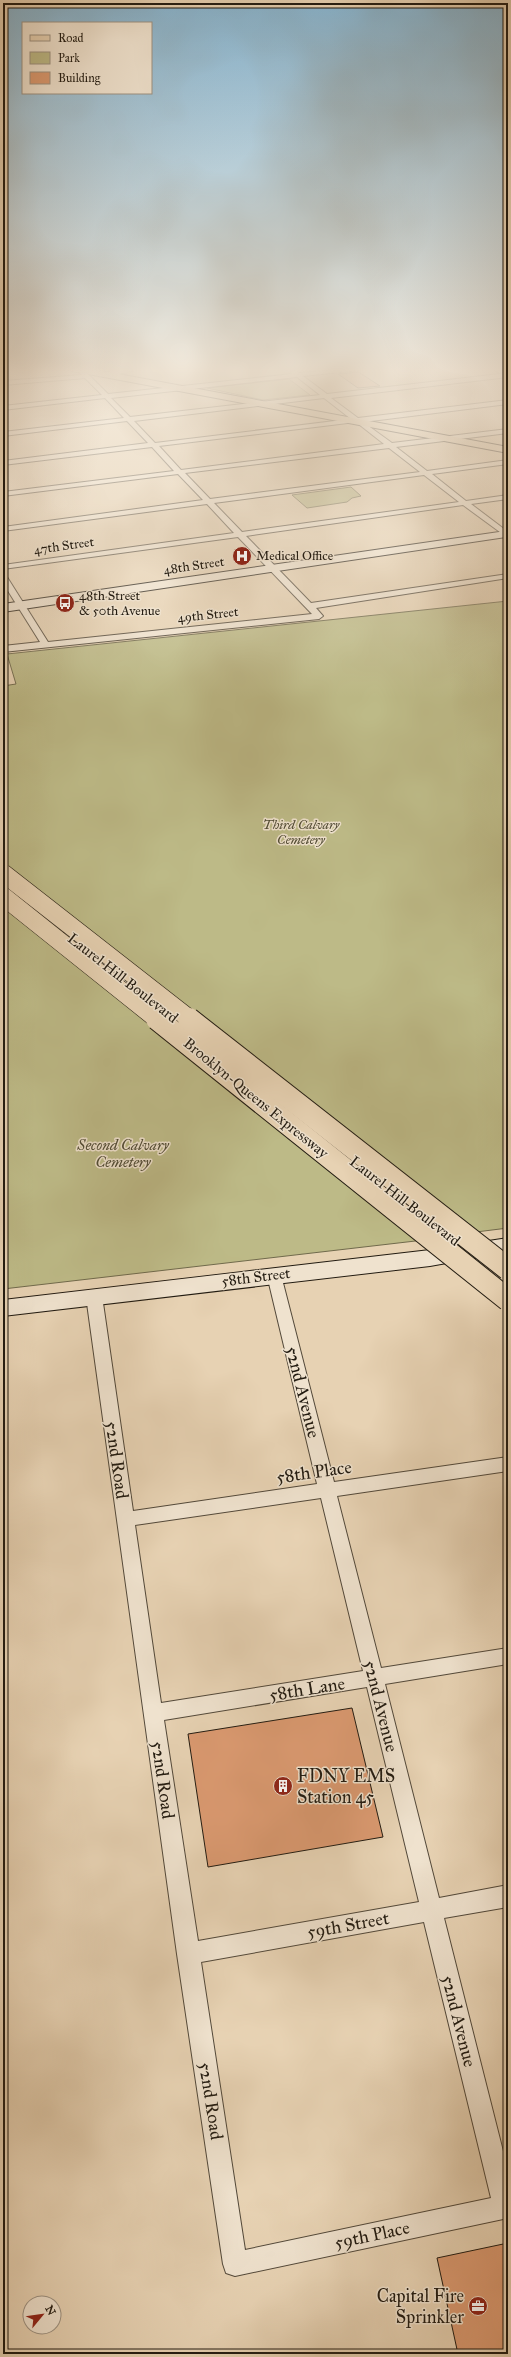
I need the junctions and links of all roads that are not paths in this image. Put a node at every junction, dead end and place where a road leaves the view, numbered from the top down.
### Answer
1 (132, 478) edge
2 (186, 478) edge
3 (388, 478) edge
4 (431, 478) edge
5 (3, 494) edge
6 (508, 497) edge
7 (209, 502) junction
8 (464, 503) junction
9 (3, 529) edge
10 (240, 534) junction
11 (507, 535) edge
12 (3, 567) edge
13 (274, 568) junction
14 (508, 576) edge
15 (3, 577) edge
16 (21, 605) junction
17 (310, 606) junction
18 (3, 608) edge
19 (46, 645) junction
20 (3, 650) edge
21 (3, 873) edge
22 (3, 883) edge
23 (3, 896) edge
24 (508, 1245) edge
25 (469, 1251) junction
26 (508, 1264) edge
27 (508, 1269) edge
28 (274, 1275) junction
29 (94, 1296) junction
30 (508, 1300) edge
31 (3, 1308) edge
32 (508, 1464) edge
33 (327, 1491) junction
34 (125, 1519) junction
35 (508, 1656) edge
36 (374, 1678) junction
37 (153, 1713) junction
38 (508, 1896) edge
39 (432, 1910) junction
40 (188, 1954) junction
41 (507, 2207) edge
42 (235, 2264) joint

1 - 5 street
2 - 7 street
3 - 7 street
4 - 8 street
6 - 8 street, 47th Street
7 - 9 street
7 - 10 street
8 - 10 street, 47th Street
8 - 11 street
10 - 12 street, 47th Street
10 - 13 street
11 - 13 main road, 48th Street
13 - 16 main road, 48th Street
13 - 17 street
14 - 17 street
15 - 16 street
16 - 18 main road, 48th Street
16 - 19 street
17 - 19 street, 49th Street
19 - 20 street, 49th Street
21 - 27 main road, Brooklyn-Queens Expressway, bridge
22 - 25 main road, Laurel Hill Boulevard
23 - 30 main road, Brooklyn-Queens Expressway, bridge
24 - 25 main road, 58th Street
25 - 26 main road, Laurel Hill Boulevard
25 - 28 main road, 58th Street
25 - 30 main road, Laurel Hill Boulevard
28 - 29 main road, 58th Street
28 - 33 street, 52nd Avenue
29 - 31 main road, 58th Street
29 - 34 street, 52nd Road
32 - 33 street, 58th Place
33 - 34 street, 58th Place
33 - 36 street, 52nd Avenue
34 - 37 street, 52nd Road
35 - 36 street, 58th Lane
36 - 37 street, 58th Lane
36 - 39 street, 52nd Avenue
37 - 40 street, 52nd Road
38 - 39 street, 59th Street
39 - 40 street, 59th Street
39 - 41 street, 52nd Avenue
40 - 42 street, 52nd Road
41 - 42 street, 59th Place

